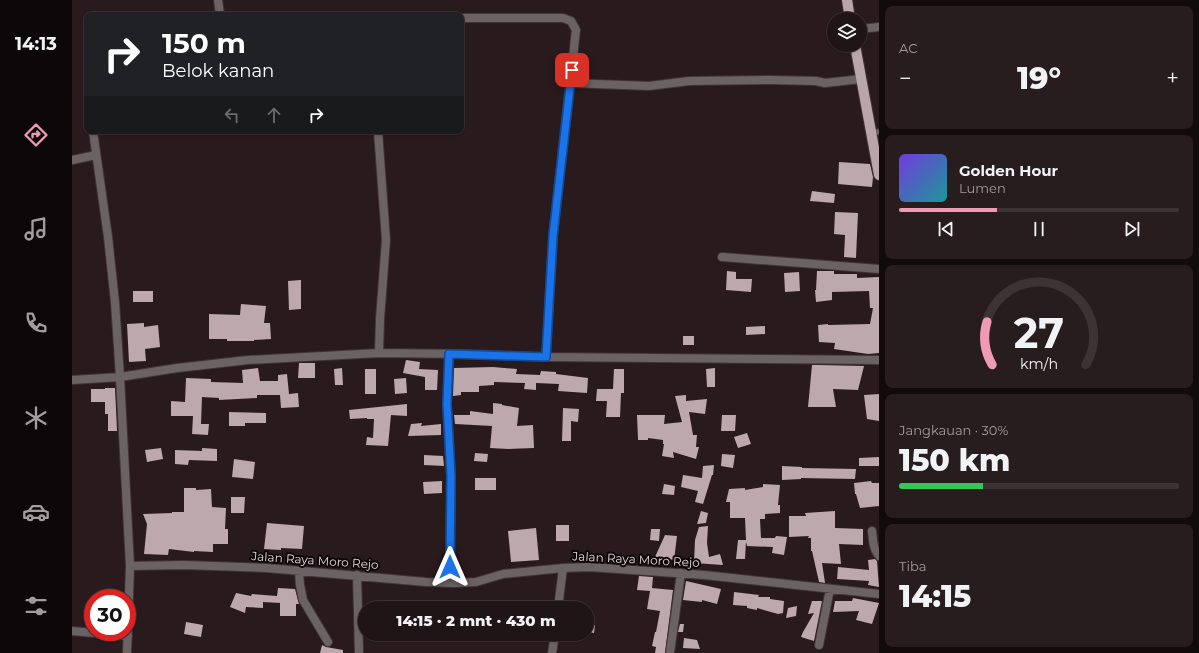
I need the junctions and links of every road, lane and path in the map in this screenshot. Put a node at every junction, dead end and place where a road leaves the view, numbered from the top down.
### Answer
1 (218, 0) edge
2 (847, 0) edge
3 (220, 12) edge
4 (849, 12) edge
5 (464, 18) edge
6 (879, 27) edge
7 (867, 28) edge
8 (856, 52) edge
9 (861, 78) junction
10 (570, 83) junction
11 (875, 132) edge
12 (93, 134) edge
13 (378, 134) edge
14 (96, 155) junction
15 (72, 160) edge
16 (879, 175) edge
17 (722, 257) dead end
18 (879, 268) edge
19 (379, 353) junction
20 (449, 354) junction
21 (546, 357) junction
22 (879, 360) edge
23 (120, 377) junction
24 (72, 380) edge
25 (872, 531) dead end
26 (879, 556) edge
27 (130, 566) junction
28 (563, 568) junction
29 (299, 571) junction
30 (681, 573) junction
31 (357, 575) junction
32 (450, 582) junction
33 (129, 589) edge
34 (830, 589) junction
35 (879, 594) edge
36 (559, 601) edge
37 (72, 631) edge
38 (84, 632) edge
39 (128, 641) edge
40 (553, 641) edge
41 (328, 642) dead end
42 (818, 645) dead end
43 (128, 653) edge
44 (359, 653) edge
45 (552, 653) edge
46 (670, 653) edge

1 - 3 street
2 - 4 main road
5 - 10 street
6 - 7 street
8 - 9 main road
9 - 10 street
9 - 11 main road
10 - 21 street
11 - 16 main road
12 - 14 street
13 - 19 street
14 - 15 street
14 - 23 street
17 - 18 street
19 - 20 street
19 - 23 street
20 - 21 street
20 - 32 street
21 - 22 street
23 - 24 street
23 - 27 street
25 - 26 street
27 - 29 street, Jalan Raya Moro Rejo
27 - 33 street
28 - 30 street, Jalan Raya Moro Rejo
28 - 32 street, Jalan Raya Moro Rejo
28 - 36 street
29 - 31 street, Jalan Raya Moro Rejo
29 - 41 street
30 - 34 street, Jalan Raya Moro Rejo
30 - 46 street
31 - 32 street, Jalan Raya Moro Rejo
31 - 44 street
34 - 35 street, Jalan Raya Moro Rejo
34 - 42 street
37 - 38 street
39 - 43 street
40 - 45 street

